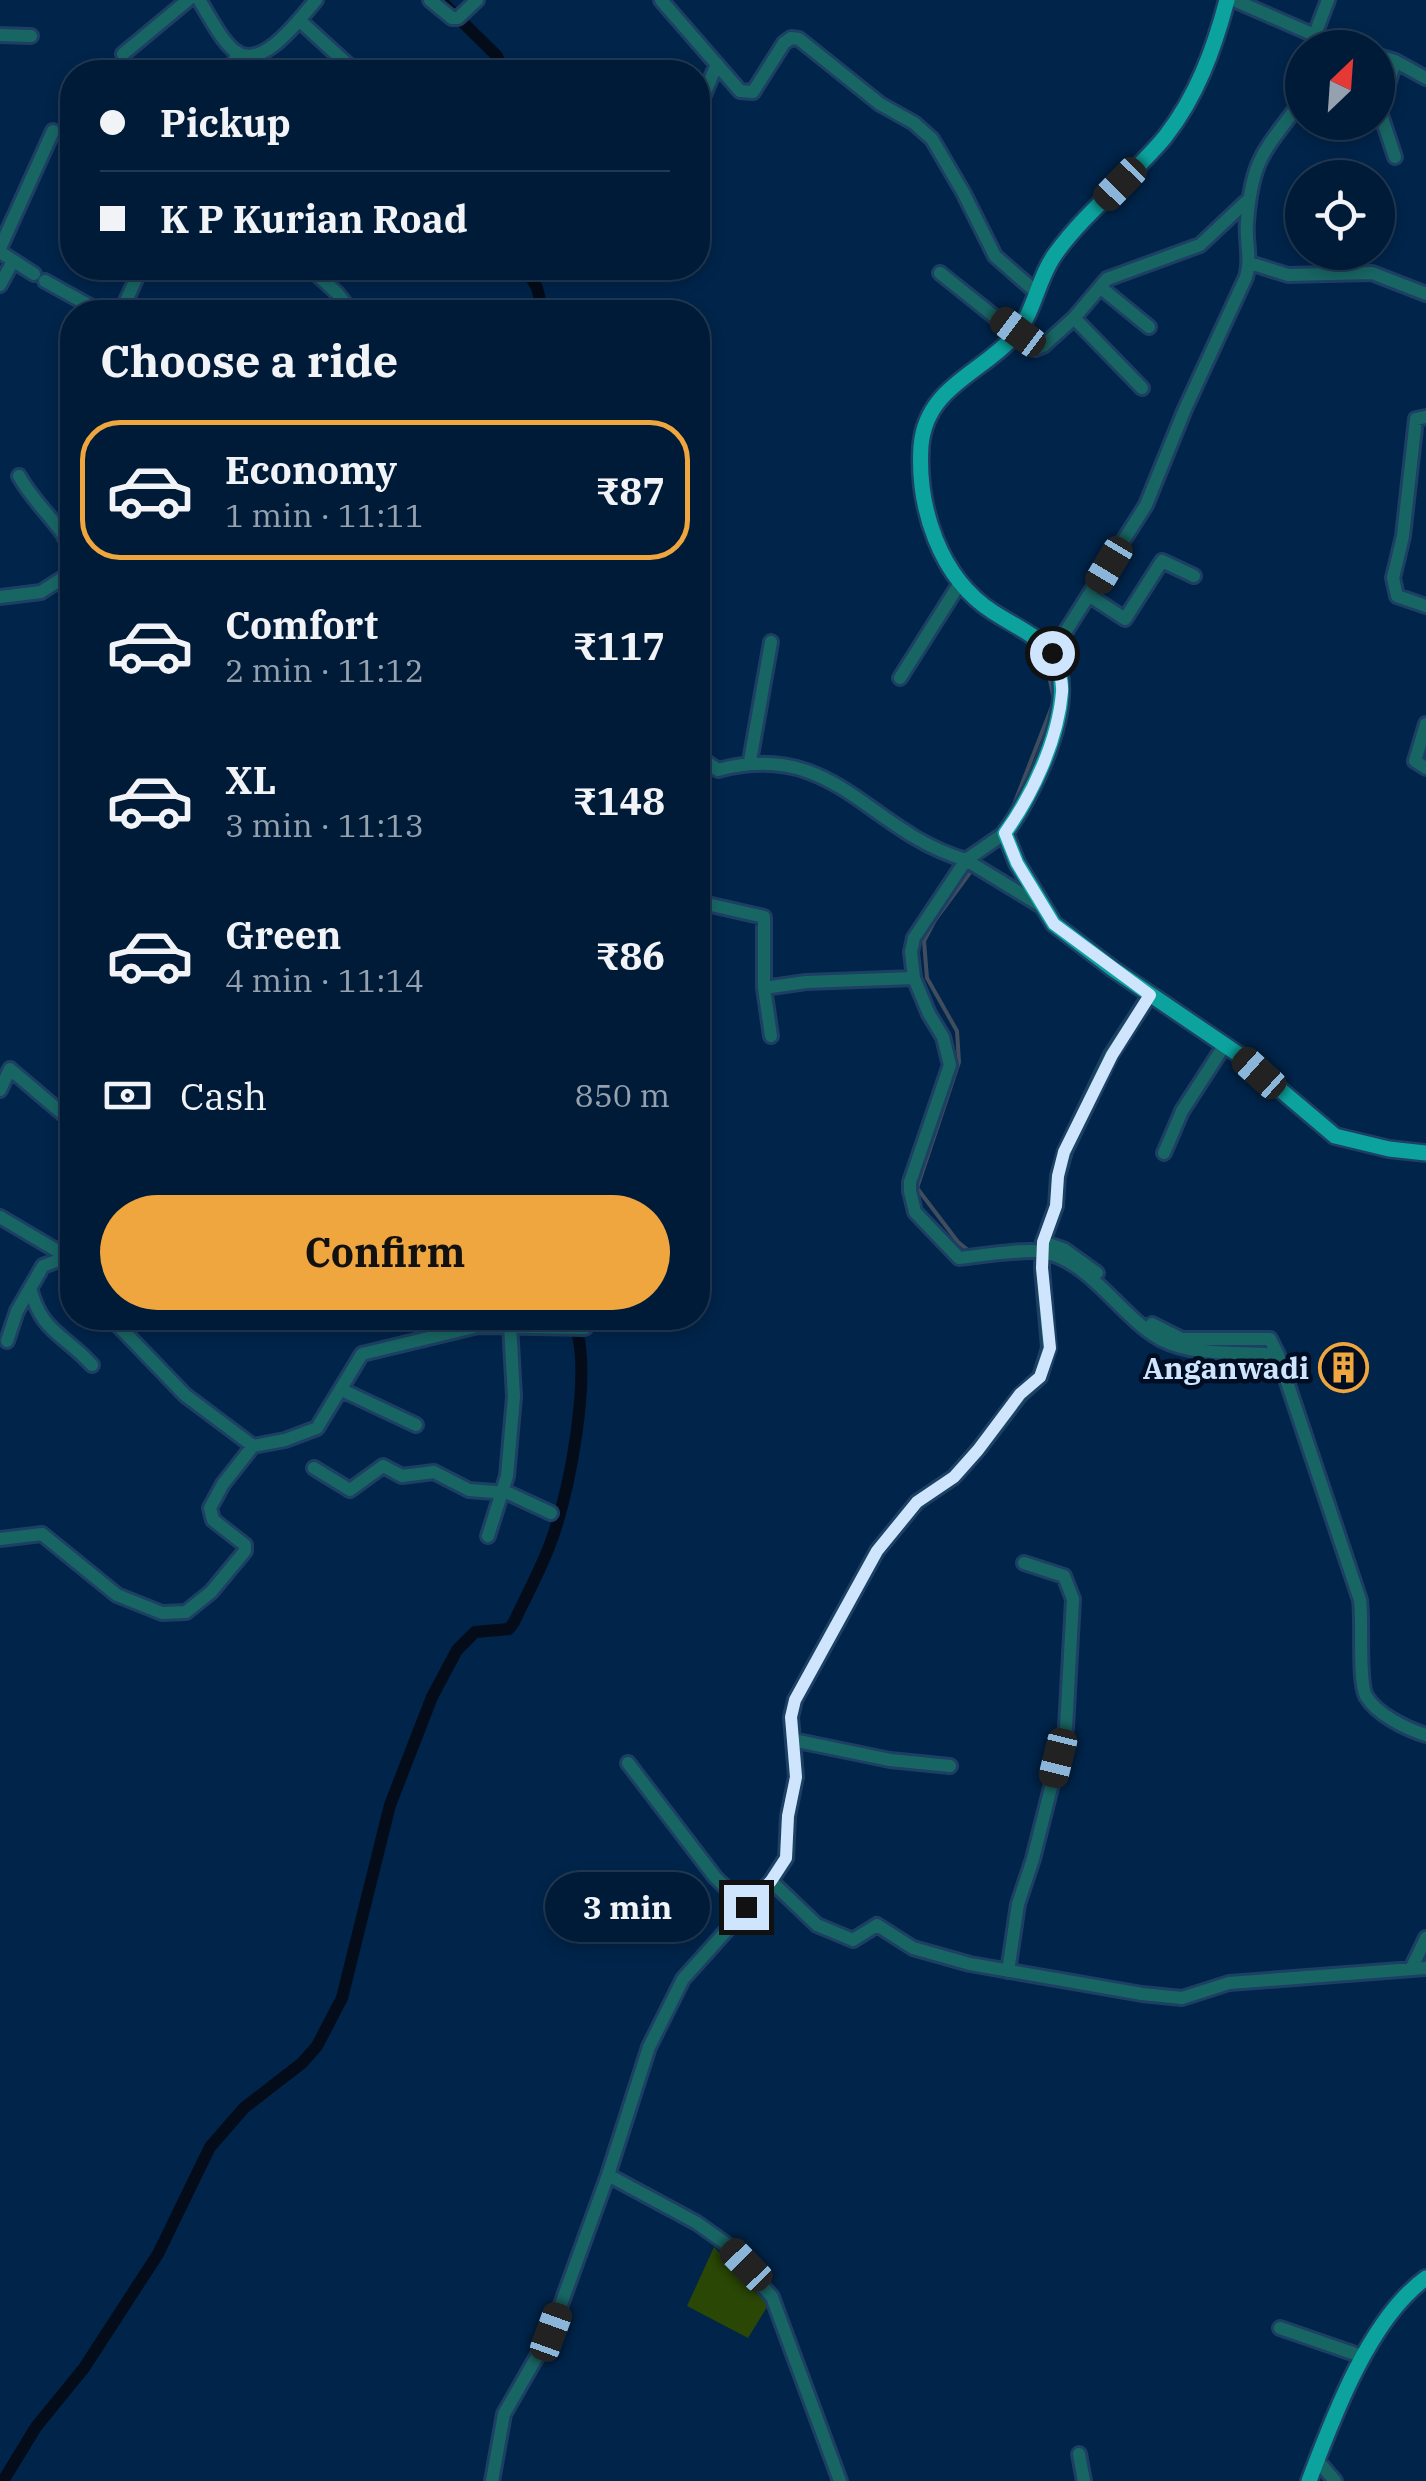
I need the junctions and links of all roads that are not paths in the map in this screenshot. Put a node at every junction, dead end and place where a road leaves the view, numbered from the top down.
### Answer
1 (188, 0) edge
2 (199, 0) edge
3 (316, 0) edge
4 (430, 0) edge
5 (476, 0) edge
6 (661, 0) edge
7 (1231, 0) edge
8 (1328, 0) edge
9 (299, 20) junction
10 (1305, 30) edge
11 (1317, 30) edge
12 (0, 34) edge
13 (31, 36) dead end
14 (236, 52) junction
15 (122, 54) dead end
16 (234, 60) edge
17 (343, 60) edge
18 (1395, 61) edge
19 (717, 64) junction
20 (1426, 78) edge
21 (710, 80) edge
22 (1285, 122) edge
23 (53, 131) dead end
24 (1389, 140) edge
25 (1395, 157) dead end
26 (1249, 199) junction
27 (0, 250) edge
28 (13, 260) junction
29 (1250, 263) junction
30 (940, 273) dead end
31 (323, 280) edge
32 (0, 286) edge
33 (1100, 287) junction
34 (1036, 292) junction
35 (1426, 294) edge
36 (80, 300) edge
37 (343, 300) edge
38 (1074, 318) junction
39 (1149, 327) dead end
40 (1018, 332) junction
41 (1142, 388) dead end
42 (1426, 417) edge
43 (19, 476) dead end
44 (60, 530) edge
45 (1194, 576) dead end
46 (60, 580) edge
47 (960, 583) junction
48 (1090, 596) junction
49 (0, 597) edge
50 (1426, 606) edge
51 (771, 642) dead end
52 (1052, 653) junction
53 (900, 678) dead end
54 (1426, 724) edge
55 (750, 761) junction
56 (710, 764) edge
57 (1426, 768) edge
58 (1005, 833) junction
59 (966, 860) junction
60 (710, 905) edge
61 (1043, 907) junction
62 (914, 978) junction
63 (764, 988) junction
64 (1150, 995) junction
65 (771, 1036) dead end
66 (1224, 1046) junction
67 (0, 1090) edge
68 (60, 1111) edge
69 (1164, 1153) dead end
70 (1426, 1153) edge
71 (0, 1218) edge
72 (1043, 1247) junction
73 (60, 1253) edge
74 (60, 1262) edge
75 (30, 1288) junction
76 (123, 1330) edge
77 (461, 1330) edge
78 (510, 1330) edge
79 (7, 1340) dead end
80 (92, 1365) dead end
81 (342, 1390) junction
82 (416, 1425) dead end
83 (252, 1446) junction
84 (314, 1468) dead end
85 (501, 1495) junction
86 (550, 1513) dead end
87 (488, 1536) dead end
88 (0, 1538) edge
89 (1024, 1563) dead end
90 (1426, 1735) edge
91 (792, 1740) junction
92 (628, 1763) dead end
93 (950, 1766) dead end
94 (771, 1881) junction
95 (746, 1907) junction
96 (1426, 1938) edge
97 (1419, 1967) edge
98 (1008, 1971) junction
99 (608, 2175) junction
100 (1426, 2278) edge
101 (1280, 2328) dead end
102 (1364, 2357) junction
103 (1079, 2454) dead end
104 (1317, 2460) junction
105 (492, 2481) edge
106 (840, 2481) edge
107 (1084, 2481) edge
108 (1309, 2481) edge
109 (1336, 2481) edge

1 - 15 street
2 - 14 street
3 - 9 street
4 - 5 street
6 - 19 street
7 - 10 street
7 - 34 main road
8 - 11 street
9 - 14 street
9 - 17 street
12 - 13 street
14 - 16 street
18 - 20 street
19 - 21 street
19 - 34 street
22 - 26 street
23 - 27 street
24 - 25 street
26 - 29 street
26 - 33 street
27 - 28 street
28 - 32 street
28 - 36 street
29 - 35 street
29 - 48 street
30 - 40 street
31 - 37 street
33 - 38 street
33 - 39 street
34 - 40 main road
38 - 40 street
38 - 41 street
40 - 47 main road
42 - 50 street
43 - 44 street
45 - 48 street
46 - 49 street
47 - 52 main road
47 - 53 street
48 - 52 street
51 - 55 street
52 - 58 main road
54 - 57 street
55 - 56 street
55 - 59 street
58 - 59 street
58 - 61 main road
59 - 61 street
59 - 62 street
60 - 63 street
61 - 64 main road
62 - 63 street
62 - 72 street
63 - 65 street
64 - 66 main road
64 - 72 street
66 - 69 street
66 - 70 main road
67 - 68 street
71 - 73 street
72 - 90 street
72 - 91 street
74 - 75 street
75 - 79 street
75 - 80 street
76 - 83 street
77 - 81 street
78 - 85 street
81 - 82 street
81 - 83 street
83 - 88 street
84 - 85 street
85 - 86 street
85 - 87 street
89 - 98 street
91 - 93 street
91 - 94 street
92 - 95 street
94 - 95 street
94 - 98 street
95 - 99 street
96 - 97 street
97 - 98 street
99 - 105 street
99 - 106 street
100 - 102 main road
101 - 102 street
102 - 104 main road
103 - 107 street
104 - 108 main road
104 - 109 street

